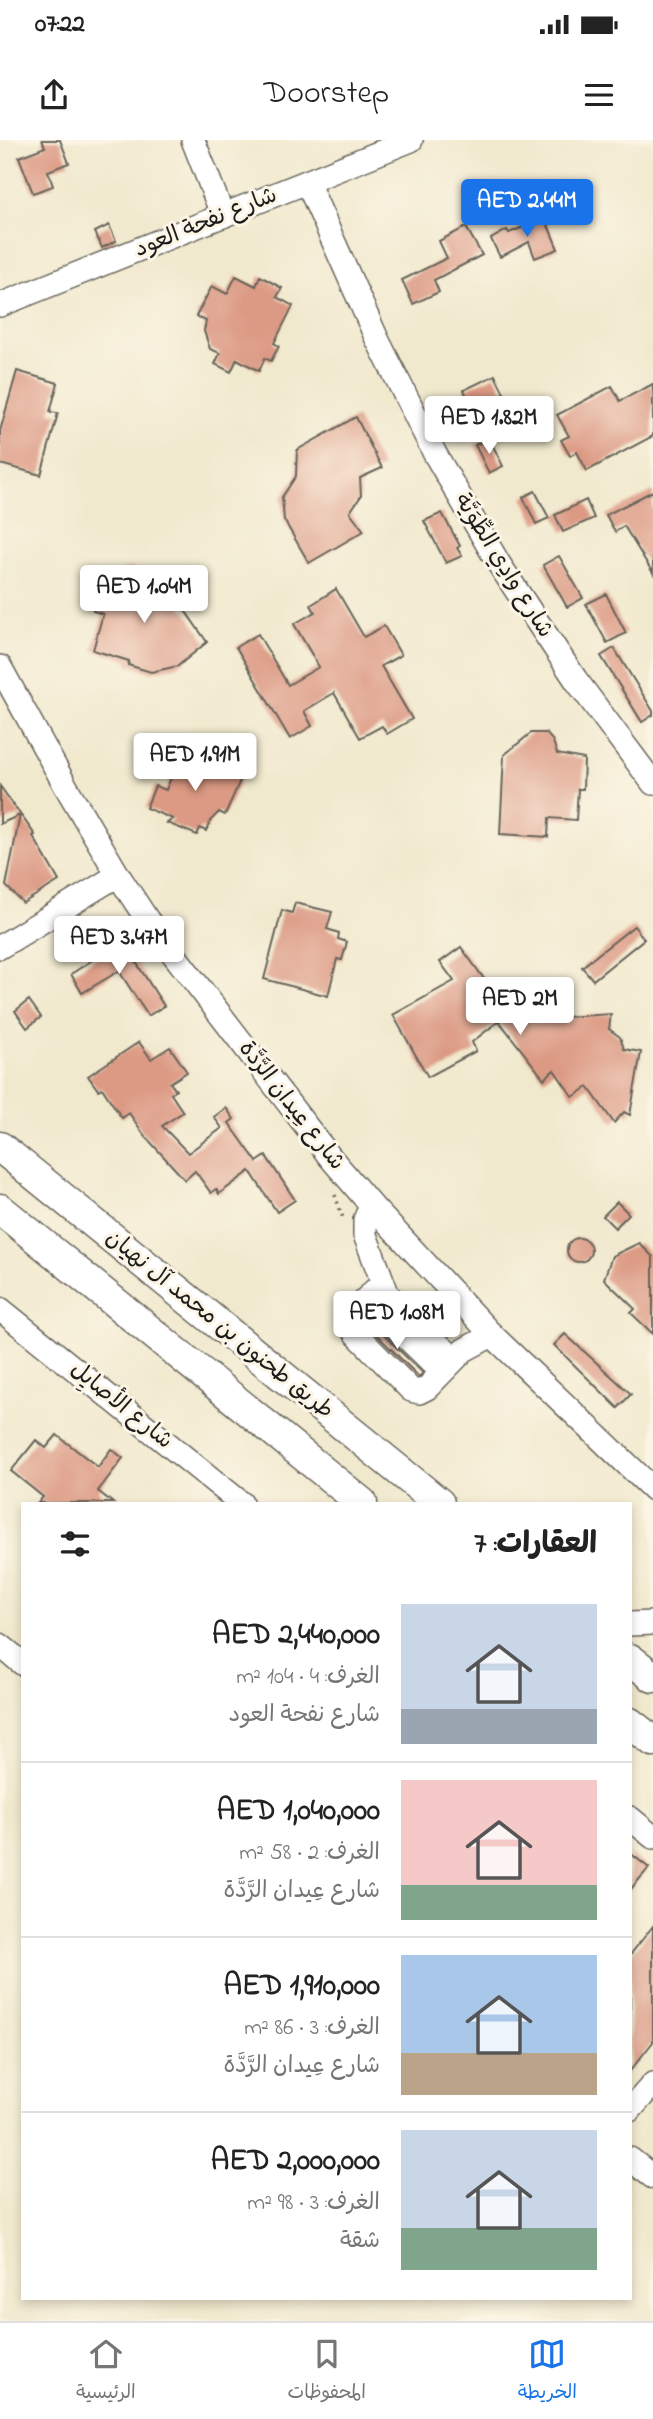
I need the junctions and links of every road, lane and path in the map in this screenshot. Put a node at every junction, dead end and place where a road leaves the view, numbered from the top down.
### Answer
1 (193, 140) edge
2 (411, 140) edge
3 (307, 182) junction
4 (223, 216) junction
5 (0, 305) edge
6 (0, 667) edge
7 (653, 783) edge
8 (118, 875) junction
9 (0, 947) edge
10 (0, 1147) edge
11 (371, 1205) junction
12 (0, 1209) edge
13 (374, 1292) junction
14 (0, 1309) edge
15 (492, 1335) junction
16 (449, 1366) junction
17 (653, 1489) edge
18 (240, 1502) edge
19 (361, 1502) edge
20 (438, 1502) edge
21 (653, 1623) edge
22 (632, 1625) edge
23 (0, 1645) edge
24 (632, 1661) edge
25 (21, 1662) edge
26 (653, 1677) edge
27 (632, 1725) edge
28 (653, 1741) edge
29 (632, 1820) edge
30 (653, 1837) edge
31 (653, 2084) edge
32 (632, 2108) edge
33 (632, 2161) edge
34 (653, 2177) edge

1 - 4 street
2 - 3 street, شارع نفحة العود
3 - 4 street, شارع نفحة العود
3 - 7 street, شارع وادِي الطِّوَيَّة
4 - 5 street, شارع نفحة العود
6 - 8 street, شارع عِيدان الرَّدَّة
8 - 9 street
8 - 11 street, شارع عِيدان الرَّدَّة
10 - 20 main road, طريق طحنون بن محمد آل نهيان
11 - 13 street
11 - 15 street, شارع عِيدان الرَّدَّة
12 - 19 main road
13 - 16 street
13 - 16 street
14 - 18 street, شارع الأصايِل
15 - 16 street
15 - 17 street, شارع عِيدان الرَّدَّة
21 - 22 street
23 - 25 street
24 - 26 main road
27 - 28 main road
29 - 30 street
31 - 32 street
33 - 34 street

